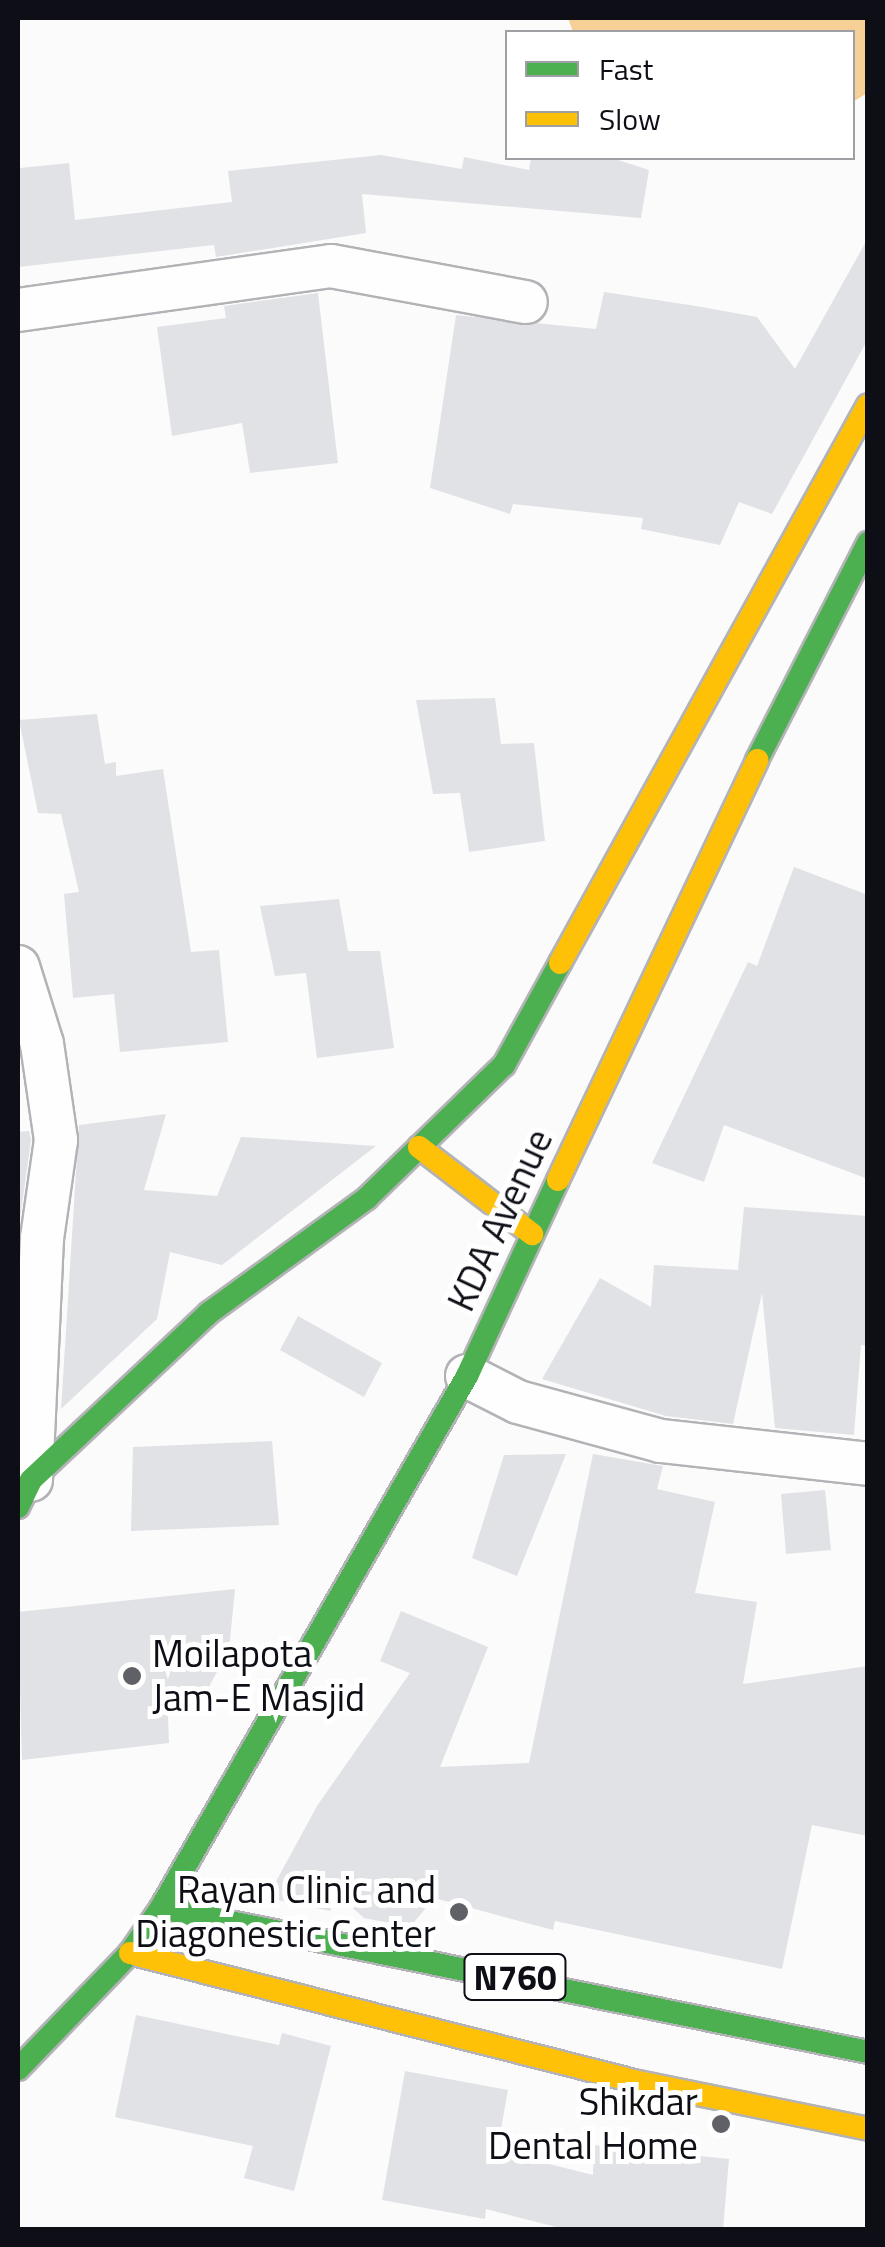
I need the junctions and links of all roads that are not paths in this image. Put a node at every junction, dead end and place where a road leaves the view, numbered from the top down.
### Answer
1 (526, 302) dead end
2 (18, 310) edge
3 (868, 405) edge
4 (868, 542) edge
5 (18, 967) edge
6 (419, 1147) junction
7 (532, 1234) junction
8 (467, 1376) junction
9 (868, 1464) edge
10 (24, 1494) edge
11 (161, 1908) junction
12 (130, 1952) junction
13 (868, 2052) edge
14 (18, 2069) edge
15 (868, 2129) edge

1 - 2 street
3 - 6 main road, KDA Avenue
4 - 7 main road, KDA Avenue
5 - 10 street
6 - 7 main road
6 - 10 main road, KDA Avenue
7 - 8 main road, KDA Avenue
8 - 9 street
8 - 11 main road, KDA Avenue
11 - 12 main road, KDA Avenue
11 - 13 main road, N760
12 - 14 main road, KDA Avenue
12 - 15 main road, N760

